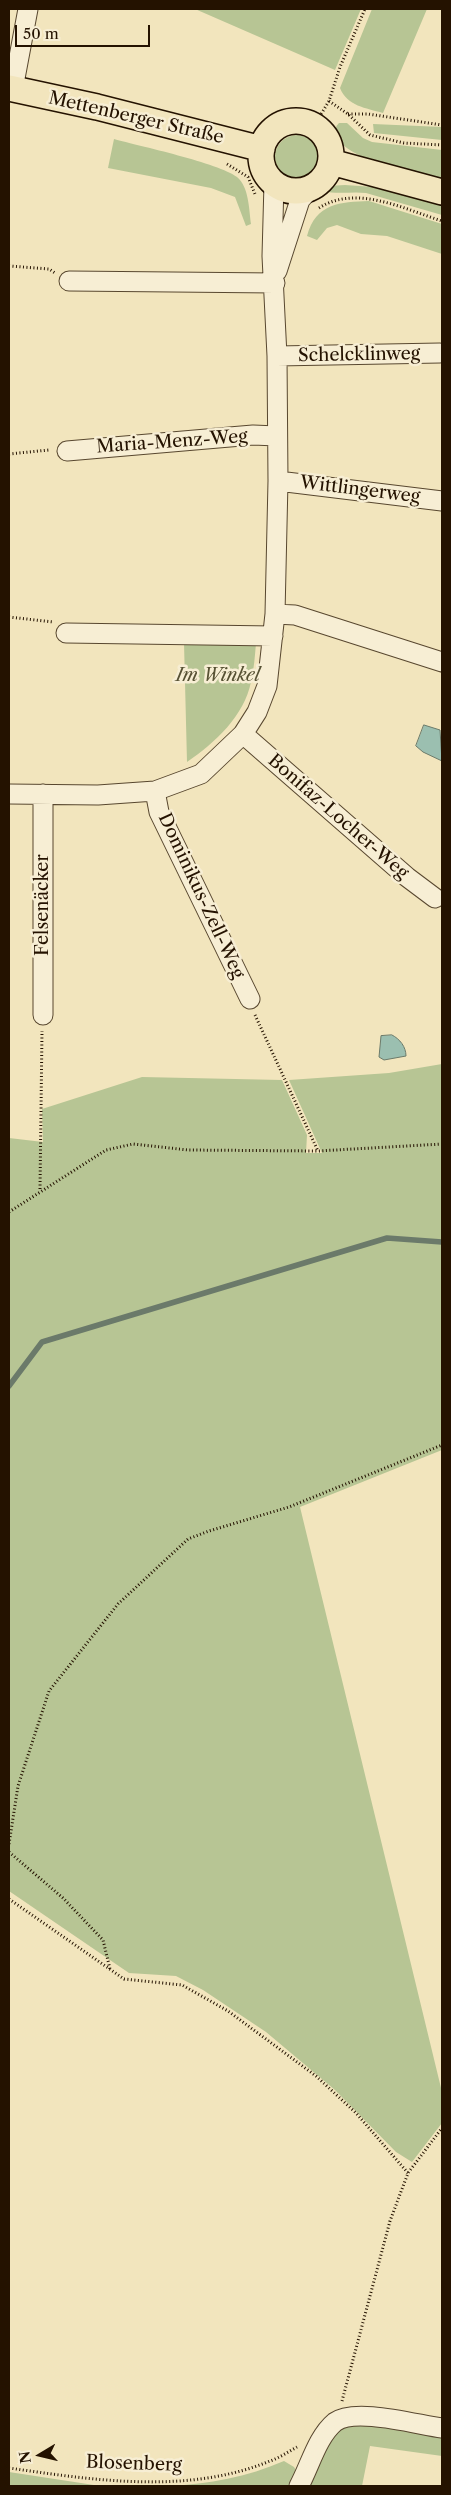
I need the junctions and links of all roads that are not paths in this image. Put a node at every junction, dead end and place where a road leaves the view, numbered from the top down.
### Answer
1 (28, 9) edge
2 (11, 89) edge
3 (262, 149) junction
4 (331, 162) junction
5 (274, 183) junction
6 (310, 188) junction
7 (442, 192) edge
8 (274, 280) junction
9 (69, 281) road end
10 (440, 353) dead end
11 (277, 356) junction
12 (277, 436) junction
13 (67, 451) road end
14 (278, 481) junction
15 (442, 500) edge
16 (275, 614) junction
17 (66, 633) road end
18 (273, 636) junction
19 (442, 662) edge
20 (243, 734) junction
21 (155, 791) junction
22 (9, 794) edge
23 (43, 794) junction
24 (435, 898) dead end
25 (250, 999) road end
26 (43, 1015) road end
27 (442, 2428) edge
28 (299, 2486) edge

1 - 2 street
2 - 3 main road, Mettenberger Straße
3 - 4 main road
3 - 5 main road
4 - 6 main road
4 - 7 main road
5 - 6 main road
5 - 8 street
6 - 8 street
8 - 9 street
8 - 11 street
10 - 11 street, Schelcklinweg
11 - 12 street
12 - 13 street, Maria-Menz-Weg
12 - 14 street
14 - 15 street, Wittlingerweg
14 - 16 street
16 - 18 street
16 - 19 street
17 - 18 street
18 - 20 street
20 - 21 street
20 - 24 street, Bonifaz-Locher-Weg
21 - 23 street
21 - 25 street, Dominikus-Zell-Weg
22 - 23 street
23 - 26 street, Felsenäcker
27 - 28 street

